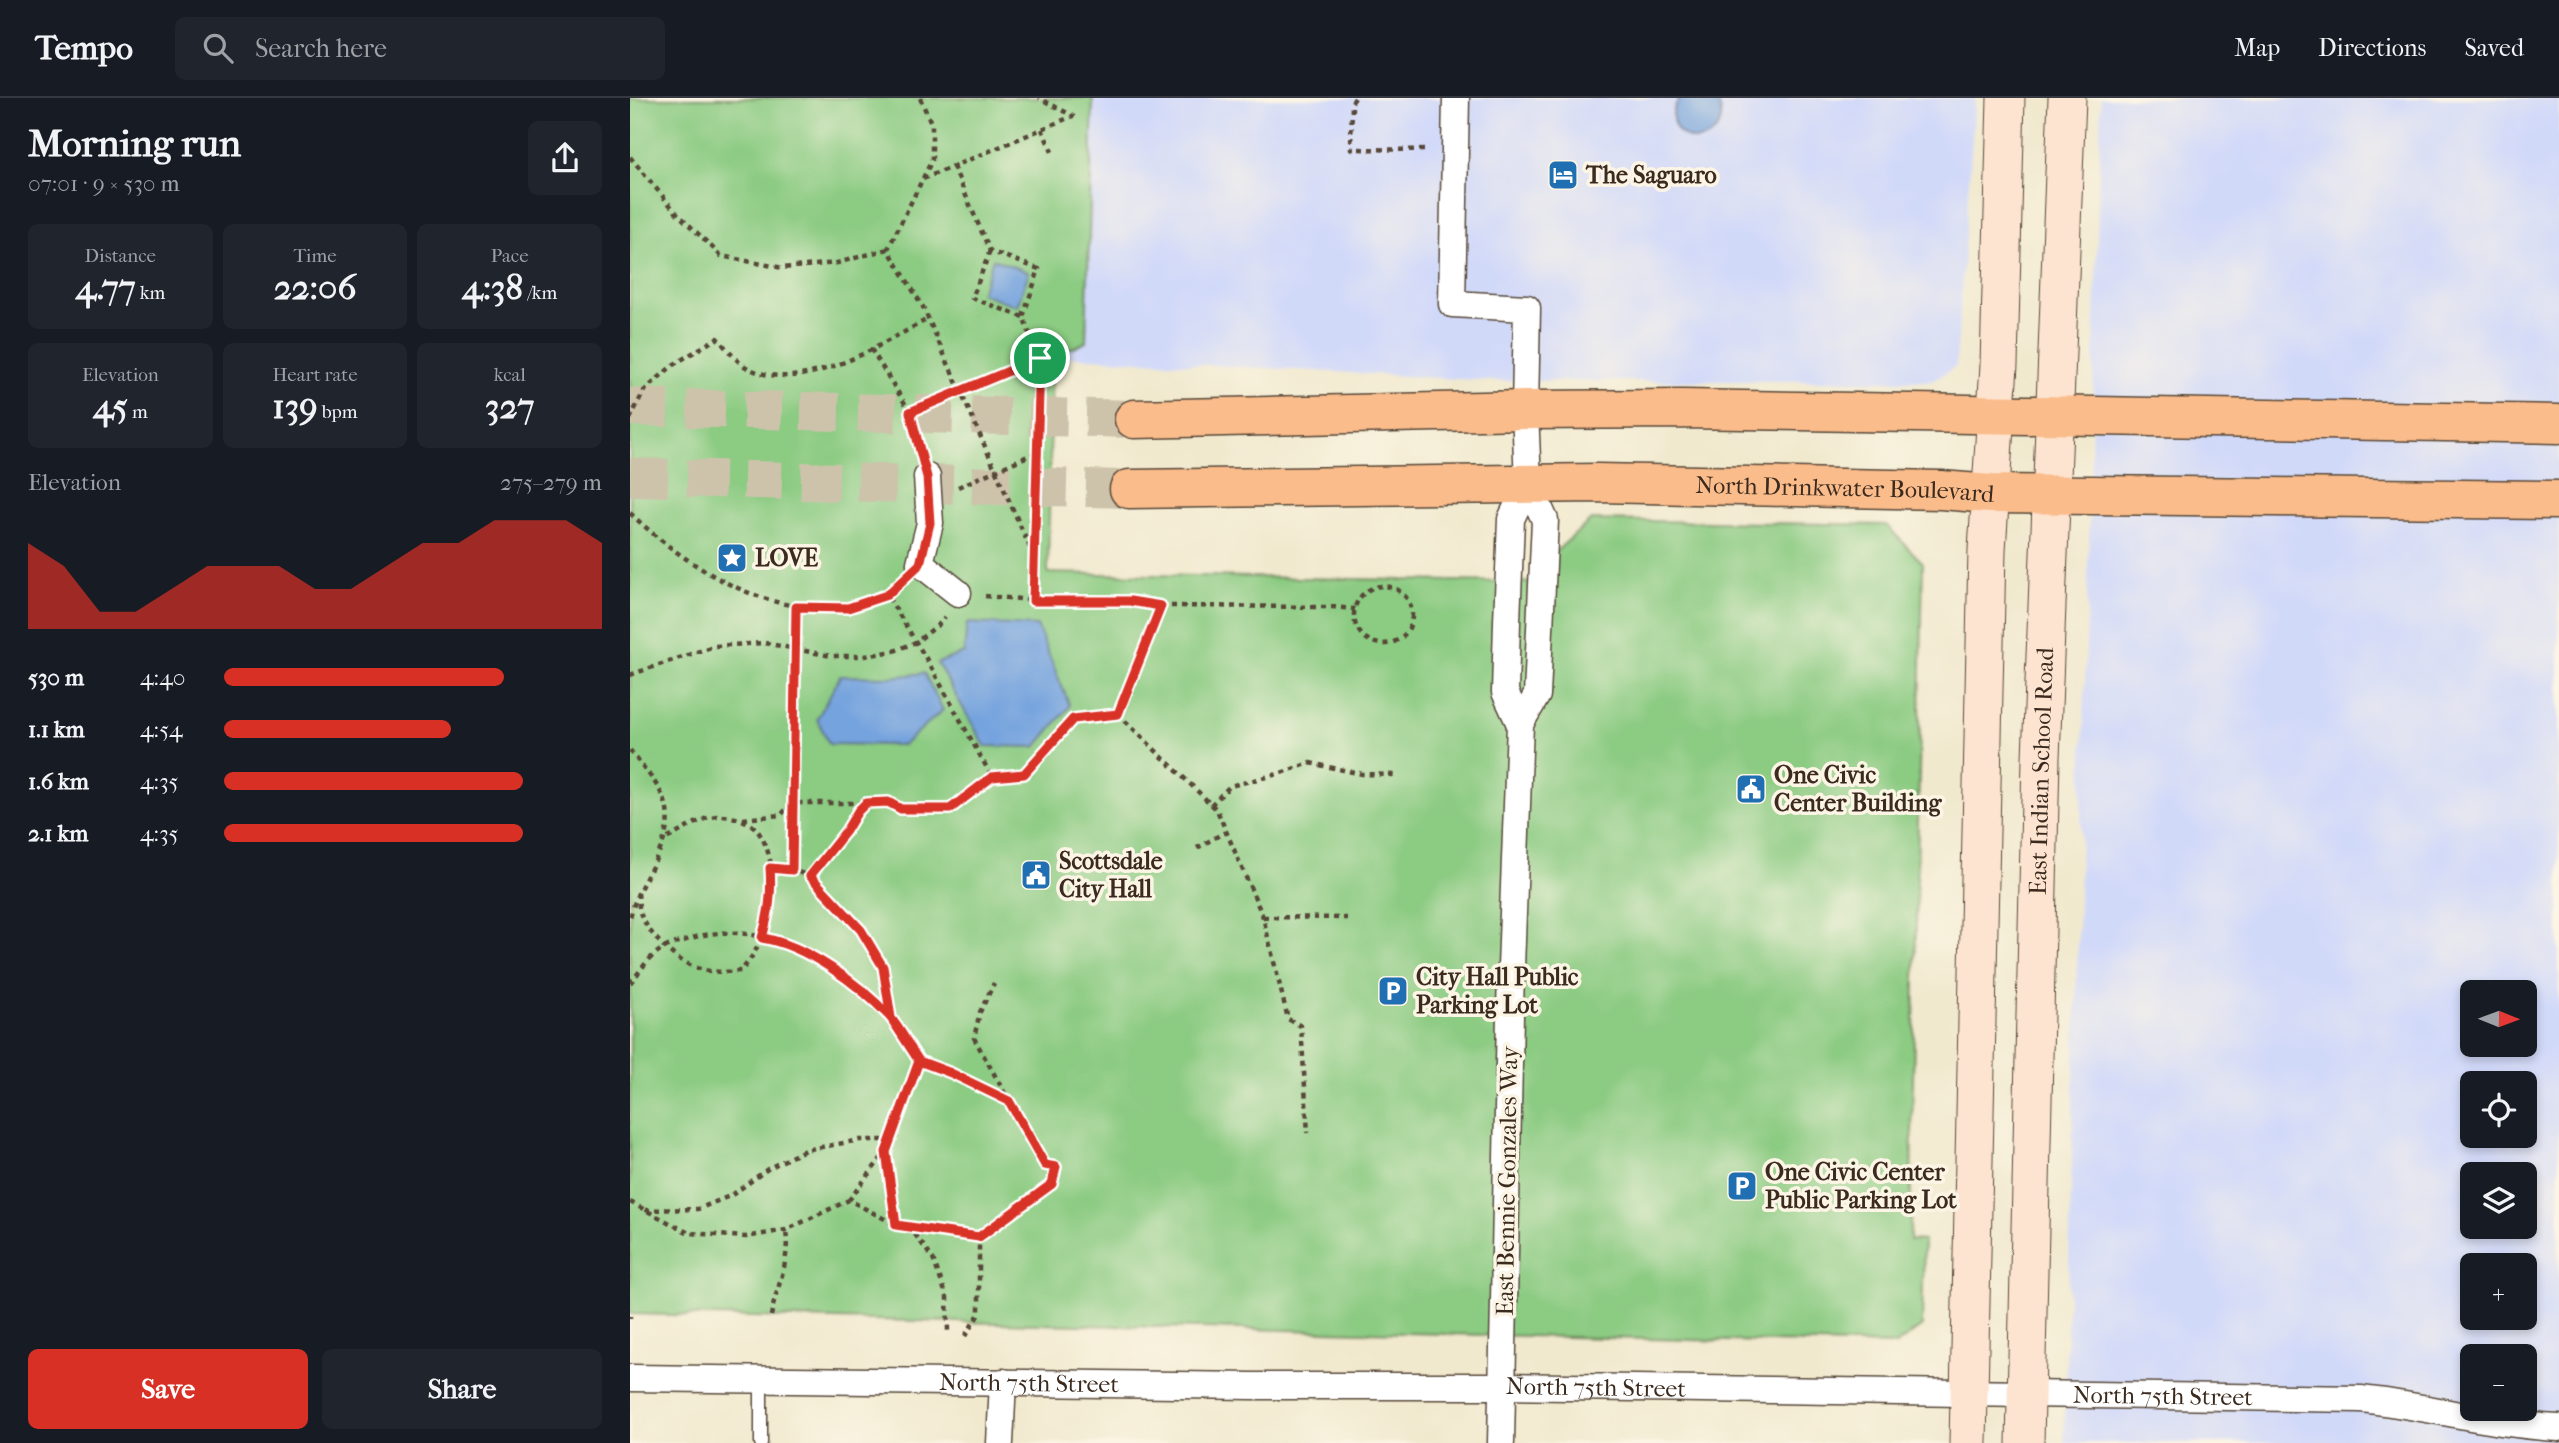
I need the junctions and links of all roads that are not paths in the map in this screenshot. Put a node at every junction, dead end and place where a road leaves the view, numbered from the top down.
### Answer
1 (1457, 98) edge
2 (2006, 98) edge
3 (2067, 98) edge
4 (1525, 410) junction
5 (1996, 414) junction
6 (2055, 415) junction
7 (1134, 419) tunnel mouth
8 (2559, 424) edge
9 (1528, 483) junction
10 (928, 488) road end
11 (1129, 489) tunnel mouth
12 (1991, 494) junction
13 (2051, 495) junction
14 (2559, 500) edge
15 (958, 593) road end
16 (630, 1378) edge
17 (761, 1381) junction
18 (1003, 1382) junction
19 (1503, 1386) junction
20 (1969, 1392) junction
21 (2026, 1394) junction
22 (2559, 1428) edge
23 (761, 1443) edge
24 (1000, 1443) edge
25 (1501, 1443) edge
26 (1968, 1443) edge
27 (2025, 1443) edge

1 - 4 street
2 - 5 main road
3 - 6 main road, East Indian School Road
4 - 5 main road
4 - 7 main road
4 - 9 street
5 - 6 main road
5 - 12 main road
6 - 8 main road
6 - 13 main road, East Indian School Road
9 - 11 main road, North Drinkwater Boulevard
9 - 12 main road, North Drinkwater Boulevard
9 - 19 street, East Bennie Gonzales Way
10 - 15 street
12 - 13 main road, North Drinkwater Boulevard
12 - 20 main road
13 - 14 main road, North Drinkwater Boulevard
13 - 21 main road, East Indian School Road
16 - 17 street, North 75th Street
17 - 18 street, North 75th Street
17 - 23 lane
18 - 19 street, North 75th Street
18 - 24 street
19 - 20 street, North 75th Street
19 - 25 street, East Bennie Gonzales Way
20 - 21 street, North 75th Street
20 - 26 main road
21 - 22 street, North 75th Street
21 - 27 main road, East Indian School Road

